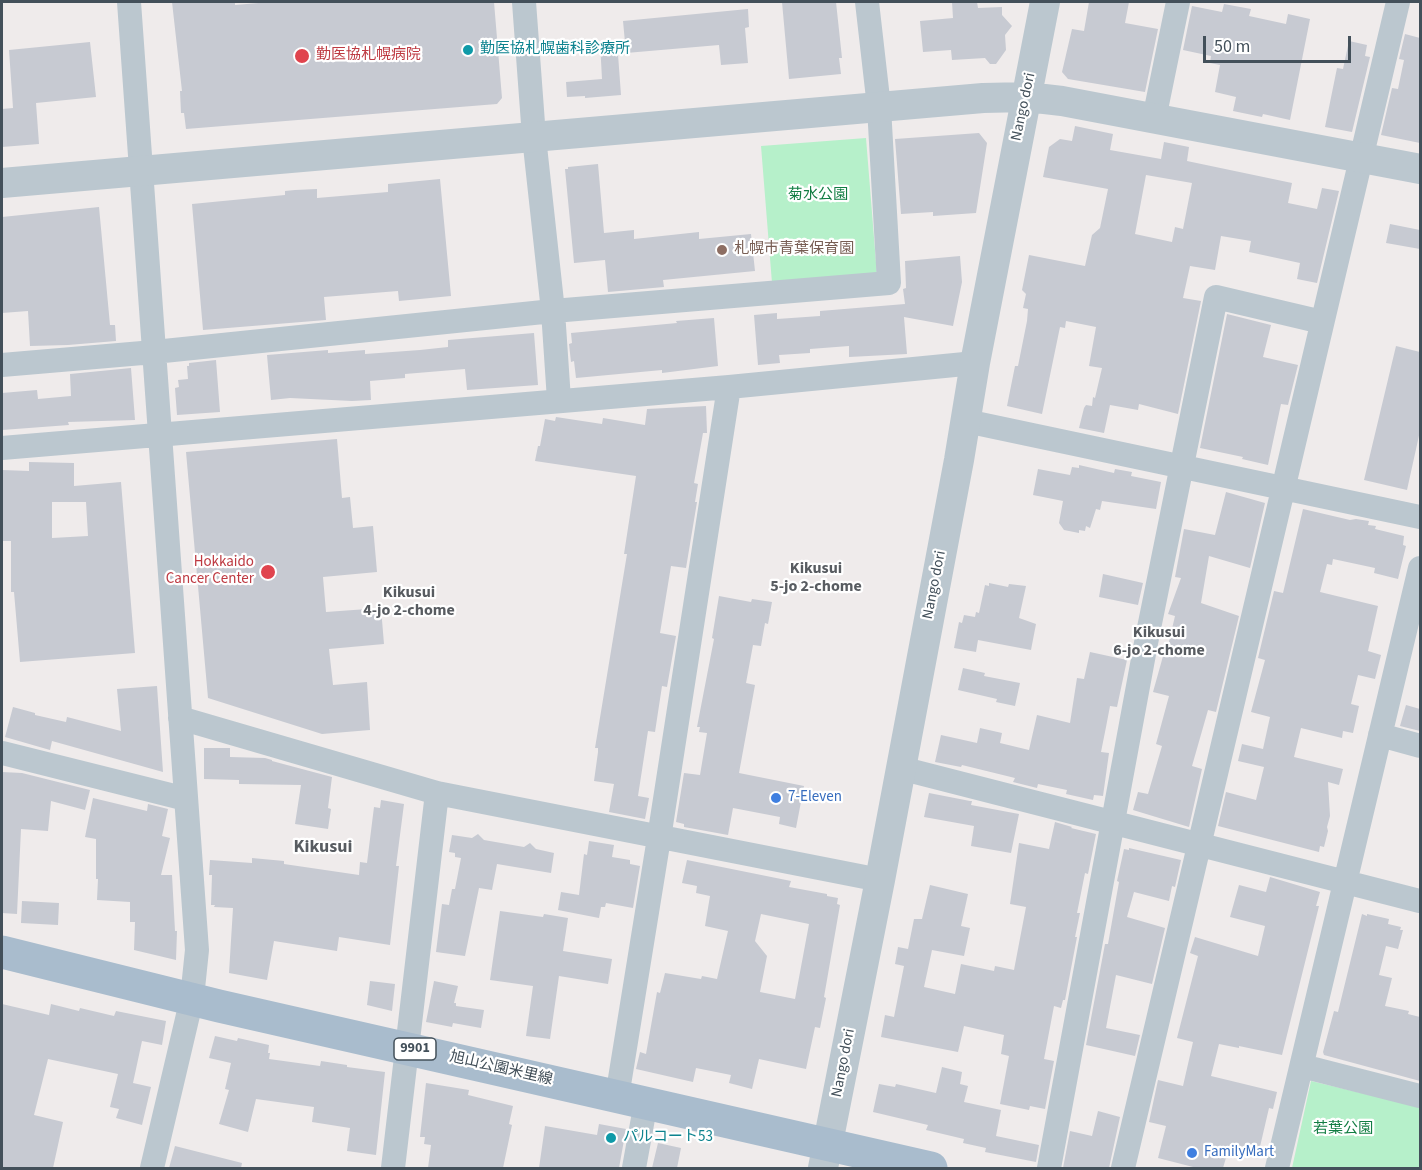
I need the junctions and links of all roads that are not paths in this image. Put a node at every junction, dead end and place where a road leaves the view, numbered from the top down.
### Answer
1 (129, 2) edge
2 (524, 2) edge
3 (867, 2) edge
4 (1045, 2) edge
5 (1178, 2) edge
6 (1398, 2) edge
7 (1027, 97) junction
8 (879, 107) junction
9 (1154, 119) junction
10 (534, 136) junction
11 (1362, 158) junction
12 (1420, 169) edge
13 (140, 171) junction
14 (2, 183) edge
15 (553, 311) junction
16 (1322, 322) junction
17 (154, 352) junction
18 (975, 363) junction
19 (2, 365) edge
20 (729, 387) junction
21 (560, 400) junction
22 (966, 422) junction
23 (160, 434) junction
24 (2, 448) edge
25 (1180, 465) junction
26 (1284, 487) junction
27 (1420, 517) edge
28 (1420, 568) edge
29 (180, 718) junction
30 (1380, 735) junction
31 (1420, 746) edge
32 (2, 753) edge
33 (900, 768) junction
34 (437, 793) junction
35 (186, 799) junction
36 (1114, 823) junction
37 (659, 838) junction
38 (1199, 844) junction
39 (880, 880) junction
40 (1344, 883) junction
41 (1420, 901) edge
42 (2, 952) edge
43 (192, 998) junction
44 (408, 1047) junction
45 (1302, 1066) junction
46 (1420, 1096) edge
47 (632, 1100) junction
48 (826, 1157) edge
49 (152, 1168) edge
50 (393, 1168) edge
51 (634, 1168) edge
52 (931, 1168) edge
53 (1049, 1168) edge
54 (1123, 1168) edge
55 (1277, 1168) edge

1 - 13 street
2 - 10 street
3 - 8 street
4 - 7 street, Nango dori
5 - 9 street
6 - 11 street
7 - 8 street
7 - 9 street
7 - 18 street, Nango dori
8 - 10 street
8 - 15 street
9 - 11 street
10 - 13 street
10 - 15 street
11 - 12 street
11 - 16 street
13 - 14 street
13 - 17 street
15 - 17 street
15 - 21 street
16 - 25 street
16 - 26 street
17 - 19 street
17 - 23 street
18 - 20 street
18 - 22 street, Nango dori
20 - 21 street
20 - 37 street
21 - 23 street
22 - 25 street
22 - 33 street, Nango dori
23 - 24 street
23 - 29 street
25 - 26 street
25 - 36 street
26 - 27 street
26 - 38 street
28 - 30 street
29 - 34 street
29 - 35 street
30 - 31 street
30 - 40 street
32 - 35 street
33 - 36 street
33 - 39 street, Nango dori
34 - 37 street
34 - 44 street
35 - 43 street
36 - 38 street
36 - 53 street
37 - 39 street
37 - 47 street
38 - 40 street
38 - 54 street
39 - 48 street, Nango dori
40 - 41 street
40 - 45 street
42 - 43 main road, 旭山公園米里線 / 9901
43 - 44 main road, 旭山公園米里線 / 9901
43 - 49 street
44 - 47 main road, 旭山公園米里線 / 9901
44 - 50 street
45 - 46 street
45 - 55 street
47 - 48 main road, 旭山公園米里線 / 9901
47 - 51 street
48 - 52 main road, 旭山公園米里線 / 9901

